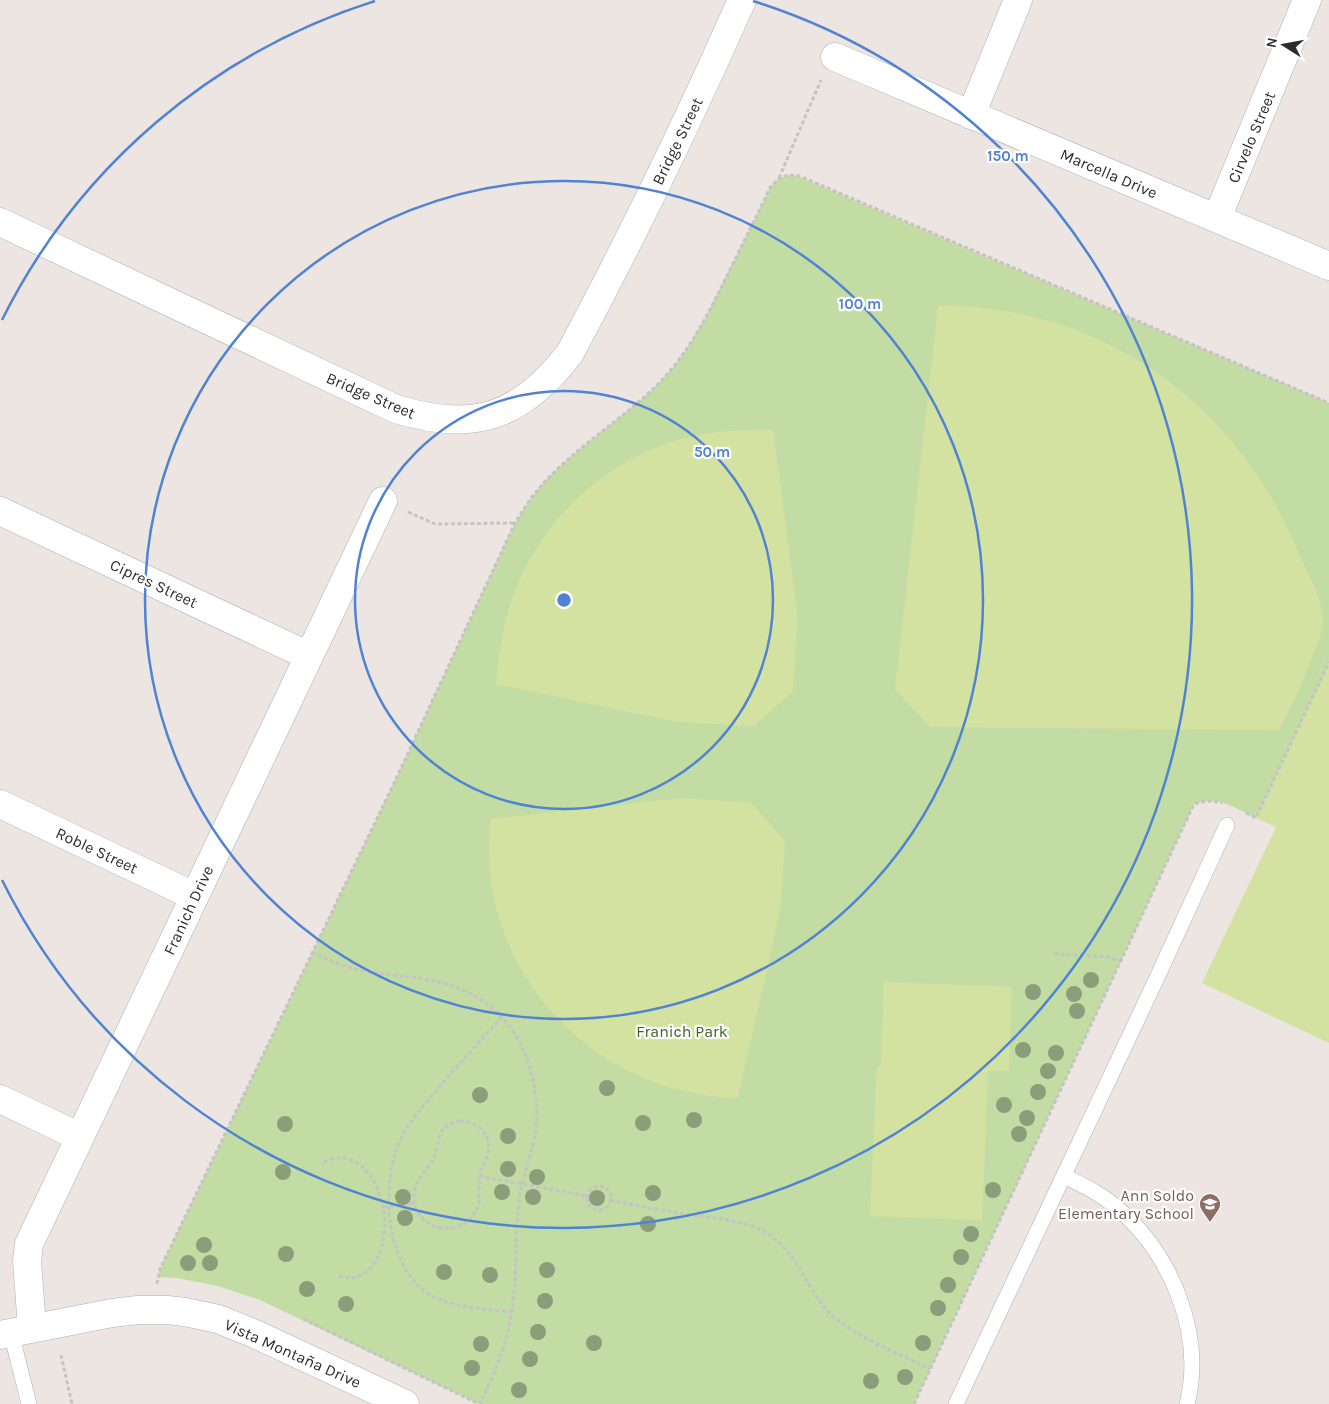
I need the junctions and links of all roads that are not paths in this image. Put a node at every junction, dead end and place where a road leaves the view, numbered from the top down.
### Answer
1 (742, 0) edge
2 (1018, 0) edge
3 (1307, 0) edge
4 (835, 57) road end
5 (972, 115) junction
6 (1217, 218) junction
7 (0, 222) edge
8 (1329, 266) edge
9 (383, 501) road end
10 (0, 511) edge
11 (309, 656) junction
12 (0, 804) edge
13 (1227, 824) dead end
14 (194, 896) junction
15 (0, 1099) edge
16 (80, 1137) junction
17 (1064, 1176) junction
18 (14, 1332) edge
19 (28, 1404) edge
20 (405, 1404) edge
21 (956, 1404) edge
22 (1186, 1404) edge

1 - 7 street, Bridge Street
2 - 5 street
3 - 6 street, Cirvelo Street
4 - 5 street, Marcella Drive
5 - 6 street, Marcella Drive
6 - 8 street, Marcella Drive
9 - 11 street, Franich Drive
10 - 11 street, Cipres Street
11 - 14 street, Franich Drive
12 - 14 street, Roble Street
13 - 17 lane
14 - 16 street, Franich Drive
15 - 16 street
16 - 18 street, Franich Drive
17 - 21 lane
17 - 22 lane
18 - 19 lane
18 - 20 street, Vista Montaña Drive

